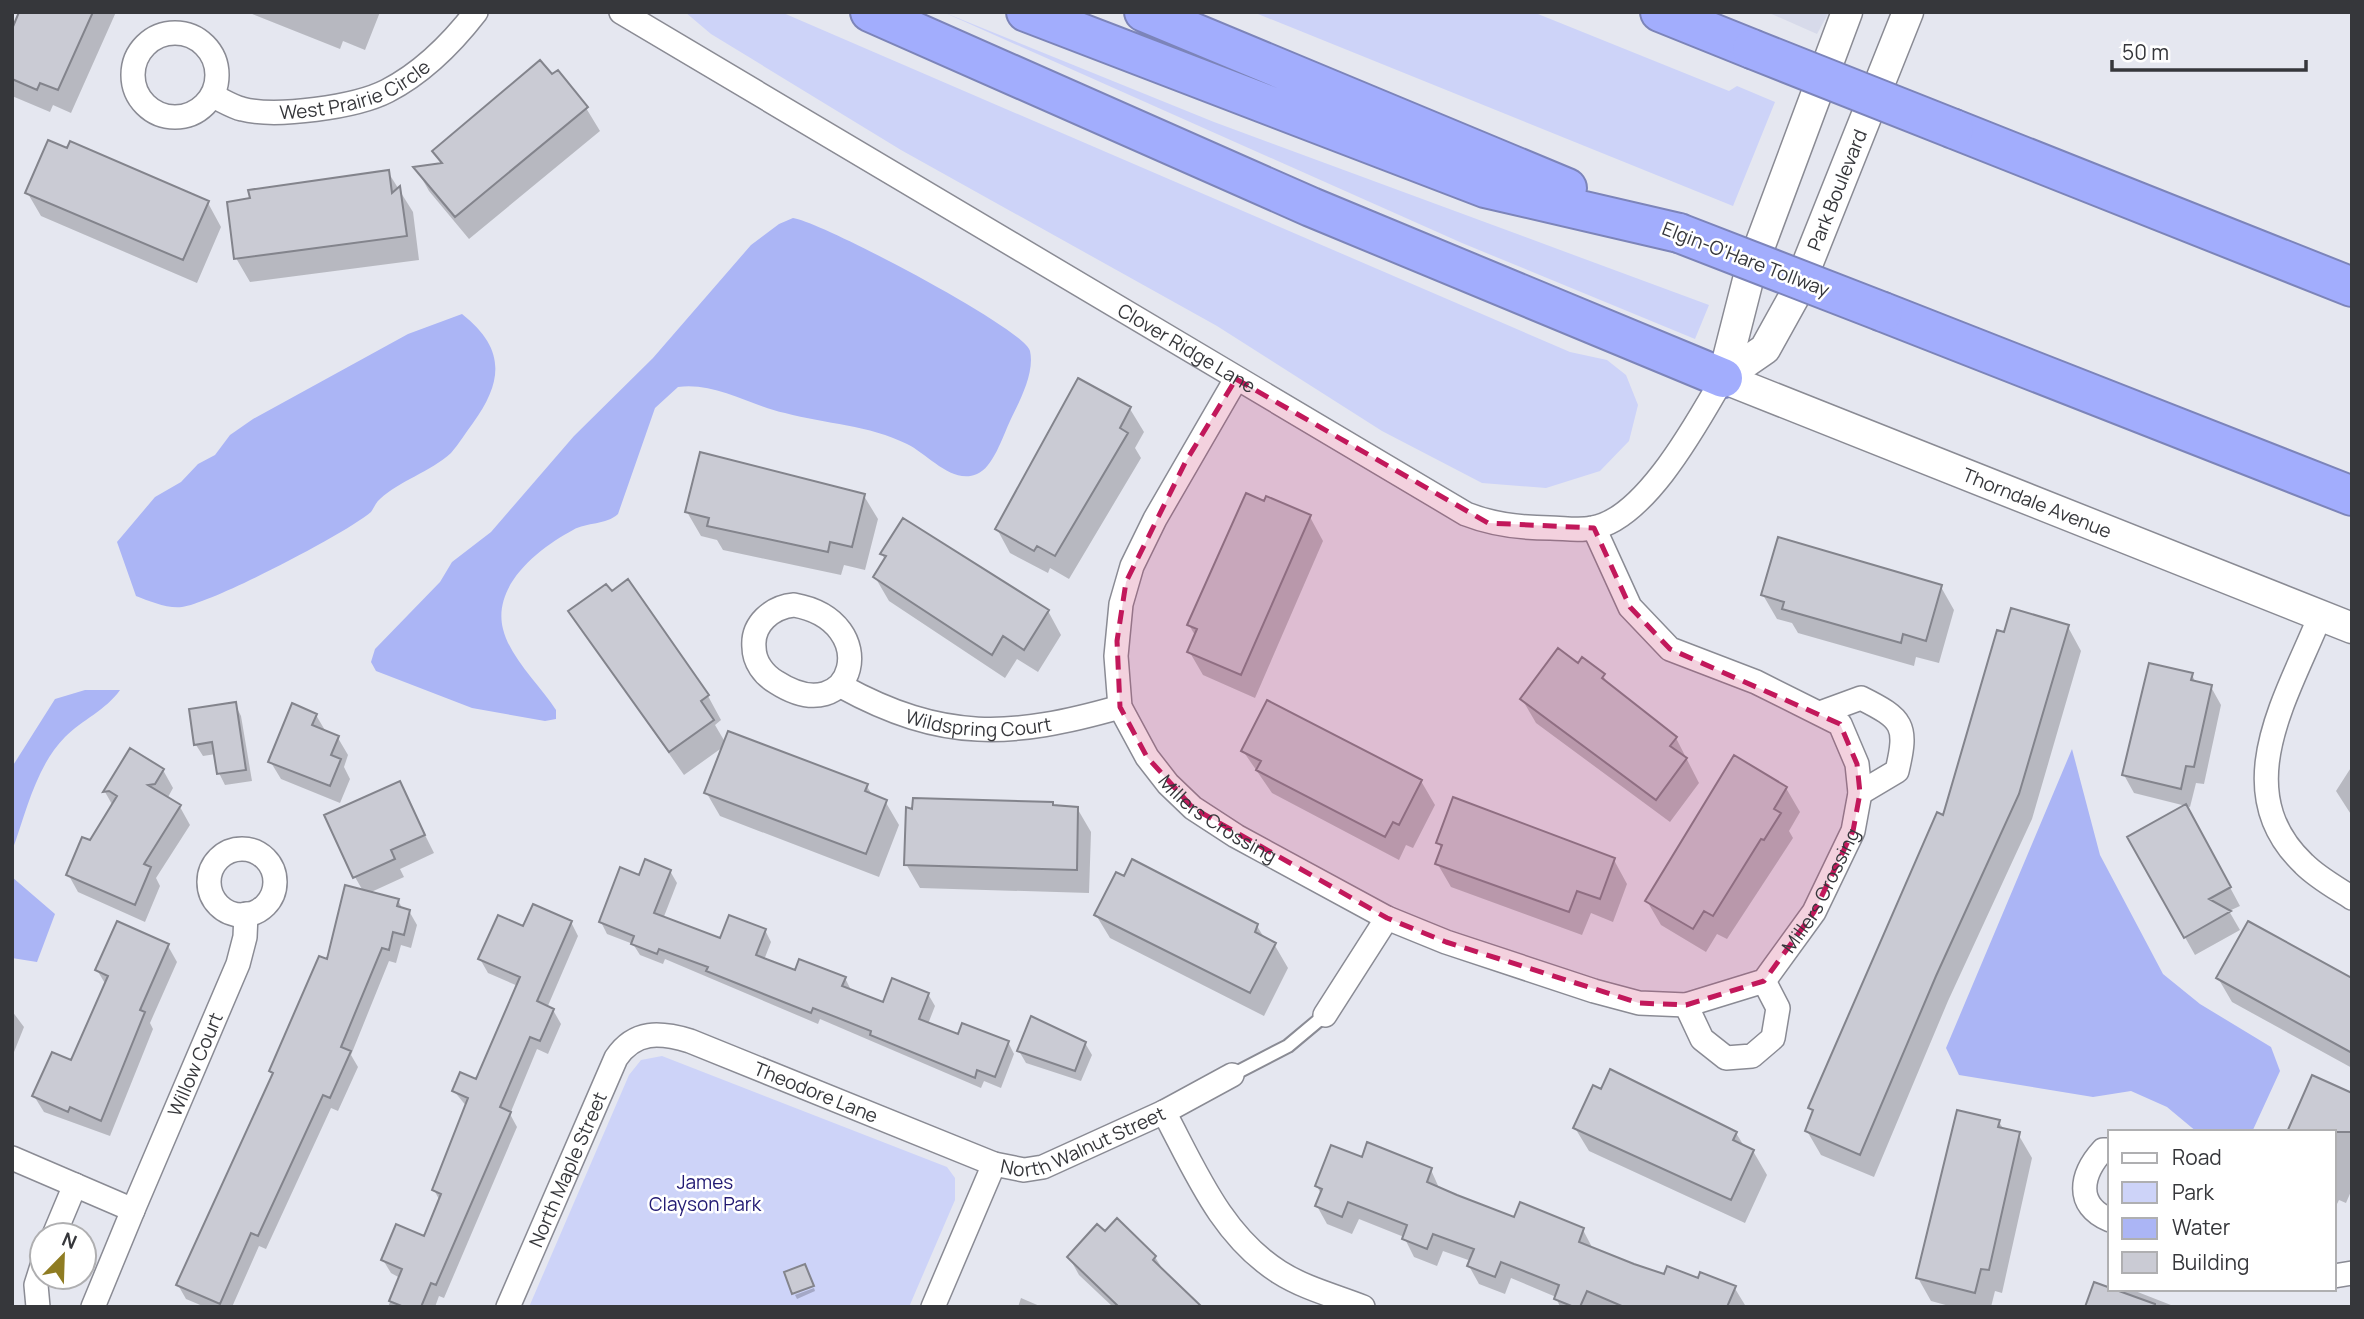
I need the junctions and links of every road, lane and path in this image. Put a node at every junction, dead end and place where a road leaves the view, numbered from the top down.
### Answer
1 (476, 12) edge
2 (621, 12) edge
3 (870, 12) edge
4 (1027, 12) edge
5 (1144, 12) edge
6 (1660, 12) edge
7 (1847, 12) edge
8 (1908, 12) edge
9 (213, 96) dead end
10 (1679, 233) junction
11 (2352, 287) edge
12 (1723, 378) junction
13 (1236, 379) junction
14 (2352, 496) edge
15 (1594, 528) junction
16 (2320, 616) junction
17 (2352, 628) edge
18 (841, 686) junction
19 (1120, 707) junction
20 (1820, 713) junction
21 (1860, 793) junction
22 (2352, 898) edge
23 (246, 914) dead end
24 (1387, 918) junction
25 (1764, 981) junction
26 (1686, 1005) junction
27 (1325, 1015) joint
28 (636, 1037) joint
29 (1232, 1075) joint
30 (1164, 1112) junction
31 (2108, 1150) edge
32 (12, 1158) edge
33 (994, 1164) junction
34 (75, 1185) junction
35 (133, 1210) junction
36 (2108, 1218) edge
37 (60, 1221) edge
38 (93, 1307) edge
39 (508, 1307) edge
40 (933, 1307) edge
41 (1363, 1307) edge

1 - 9 street, West Prairie Circle
2 - 13 street, Clover Ridge Lane
3 - 12 highway
4 - 10 highway
5 - 10 highway, Elgin-O'Hare Tollway
6 - 11 highway, bridge
7 - 12 street
8 - 12 street, Park Boulevard
10 - 14 highway, Elgin-O'Hare Tollway, bridge
12 - 15 street, Clover Ridge Lane
12 - 16 street, Thorndale Avenue
13 - 15 street, Clover Ridge Lane
13 - 19 street, Millers Crossing
15 - 20 street, Millers Crossing
16 - 17 street, Thorndale Avenue
16 - 22 street
18 - 18 street
18 - 19 street, Wildspring Court
19 - 24 street, Millers Crossing
20 - 21 street, Millers Crossing
20 - 21 street
21 - 25 street, Millers Crossing
23 - 35 street, Willow Court
24 - 26 street, Millers Crossing
24 - 27 street
25 - 26 street, Millers Crossing
25 - 26 street
27 - 29 lane
28 - 33 street, Theodore Lane
28 - 39 street, North Maple Street
29 - 30 street, North Walnut Street
30 - 33 street, North Walnut Street
30 - 41 street
31 - 36 street
32 - 34 street
33 - 40 street, North Walnut Street
34 - 35 street
34 - 37 street
35 - 38 street, Willow Court

